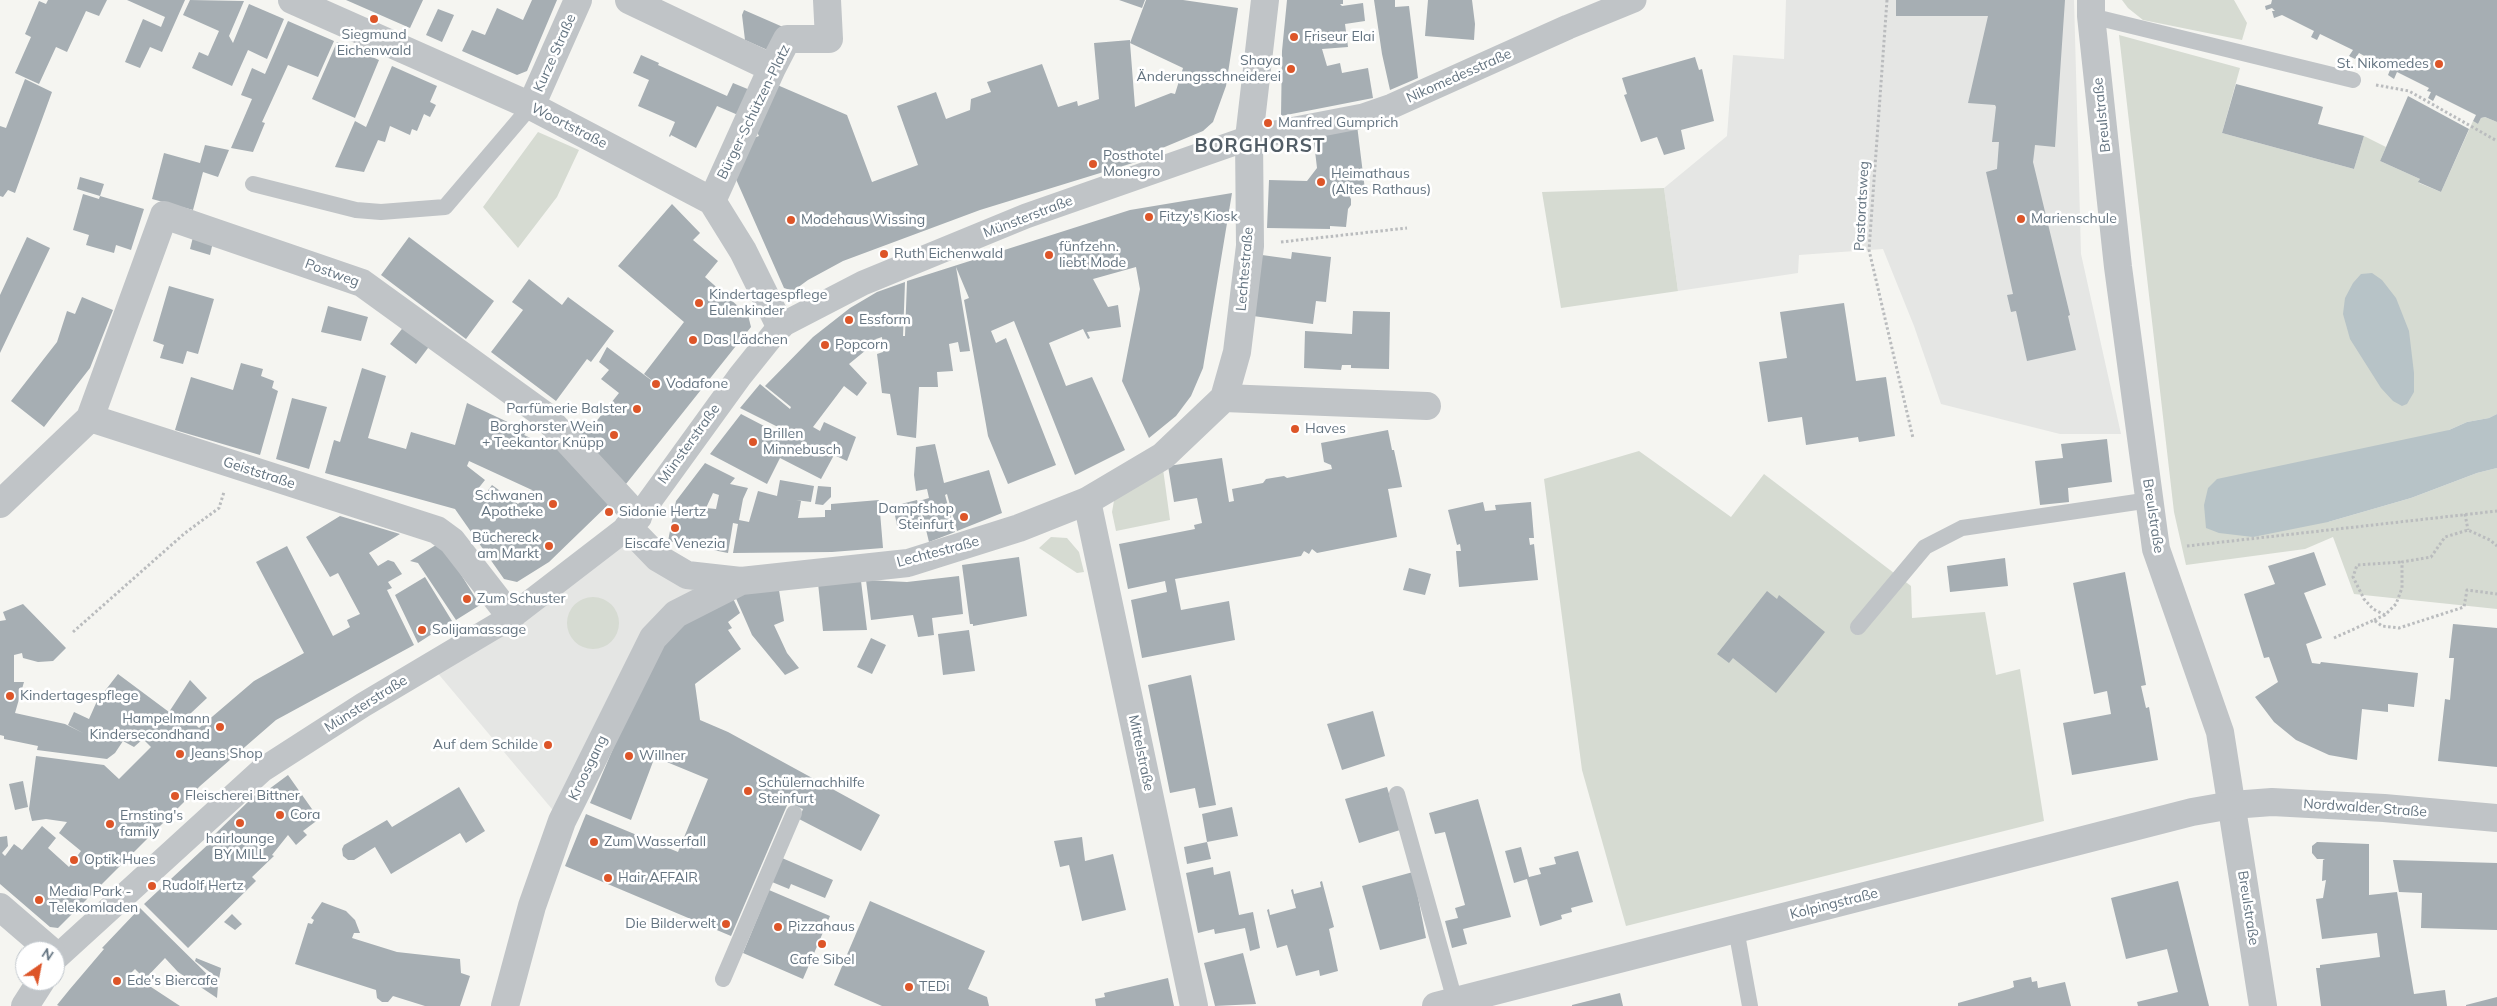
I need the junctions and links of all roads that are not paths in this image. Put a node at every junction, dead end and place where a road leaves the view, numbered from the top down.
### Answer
1 (292, 0) edge
2 (578, 0) edge
3 (629, 0) edge
4 (827, 0) edge
5 (1265, 0) edge
6 (1634, 0) edge
7 (2091, 8) edge
8 (772, 68) junction
9 (2353, 80) road end
10 (531, 106) junction
11 (1249, 138) junction
12 (253, 184) dead end
13 (712, 201) junction
14 (780, 326) junction
15 (1224, 398) junction
16 (1427, 406) dead end
17 (90, 418) junction
18 (2150, 500) junction
19 (1088, 501) junction
20 (0, 504) edge
21 (633, 522) junction
22 (741, 581) junction
23 (511, 617) junction
24 (1858, 627) dead end
25 (1397, 794) dead end
26 (2232, 805) junction
27 (794, 813) dead end
28 (2497, 818) edge
29 (0, 907) edge
30 (1736, 929) junction
31 (37, 941) edge
32 (65, 946) edge
33 (723, 979) dead end
34 (35, 991) edge
35 (1446, 1004) edge
36 (25, 1006) edge
37 (505, 1006) edge
38 (1194, 1006) edge
39 (1750, 1006) edge
40 (2263, 1006) edge

1 - 10 street, Woortstraße
2 - 10 street, Kurze Straße
3 - 8 street
4 - 8 street, Bürger-Schützen-Platz
5 - 11 street
6 - 11 street, Nikomedesstraße
7 - 9 lane
7 - 18 street, Breulstraße
8 - 13 street, Bürger-Schützen-Platz
10 - 12 lane
10 - 13 street, Woortstraße
11 - 14 street, Münsterstraße
11 - 15 street, Lechtestraße
13 - 14 street
14 - 21 street, Münsterstraße
15 - 16 street
15 - 19 street, Lechtestraße
17 - 20 street
17 - 21 street, Postweg
17 - 23 street, Geiststraße
18 - 24 lane
18 - 26 street, Breulstraße
19 - 22 street, Lechtestraße
19 - 38 street, Mittelstraße
21 - 22 street, Lechtestraße
21 - 23 street, Münsterstraße
22 - 37 street, Kroosgang
23 - 32 street, Münsterstraße
25 - 35 lane
26 - 28 street, Nordwalder Straße
26 - 30 street, Kolpingstraße
26 - 40 street, Breulstraße
27 - 33 lane
29 - 31 street
30 - 35 street, Kolpingstraße
30 - 39 lane
34 - 36 street

